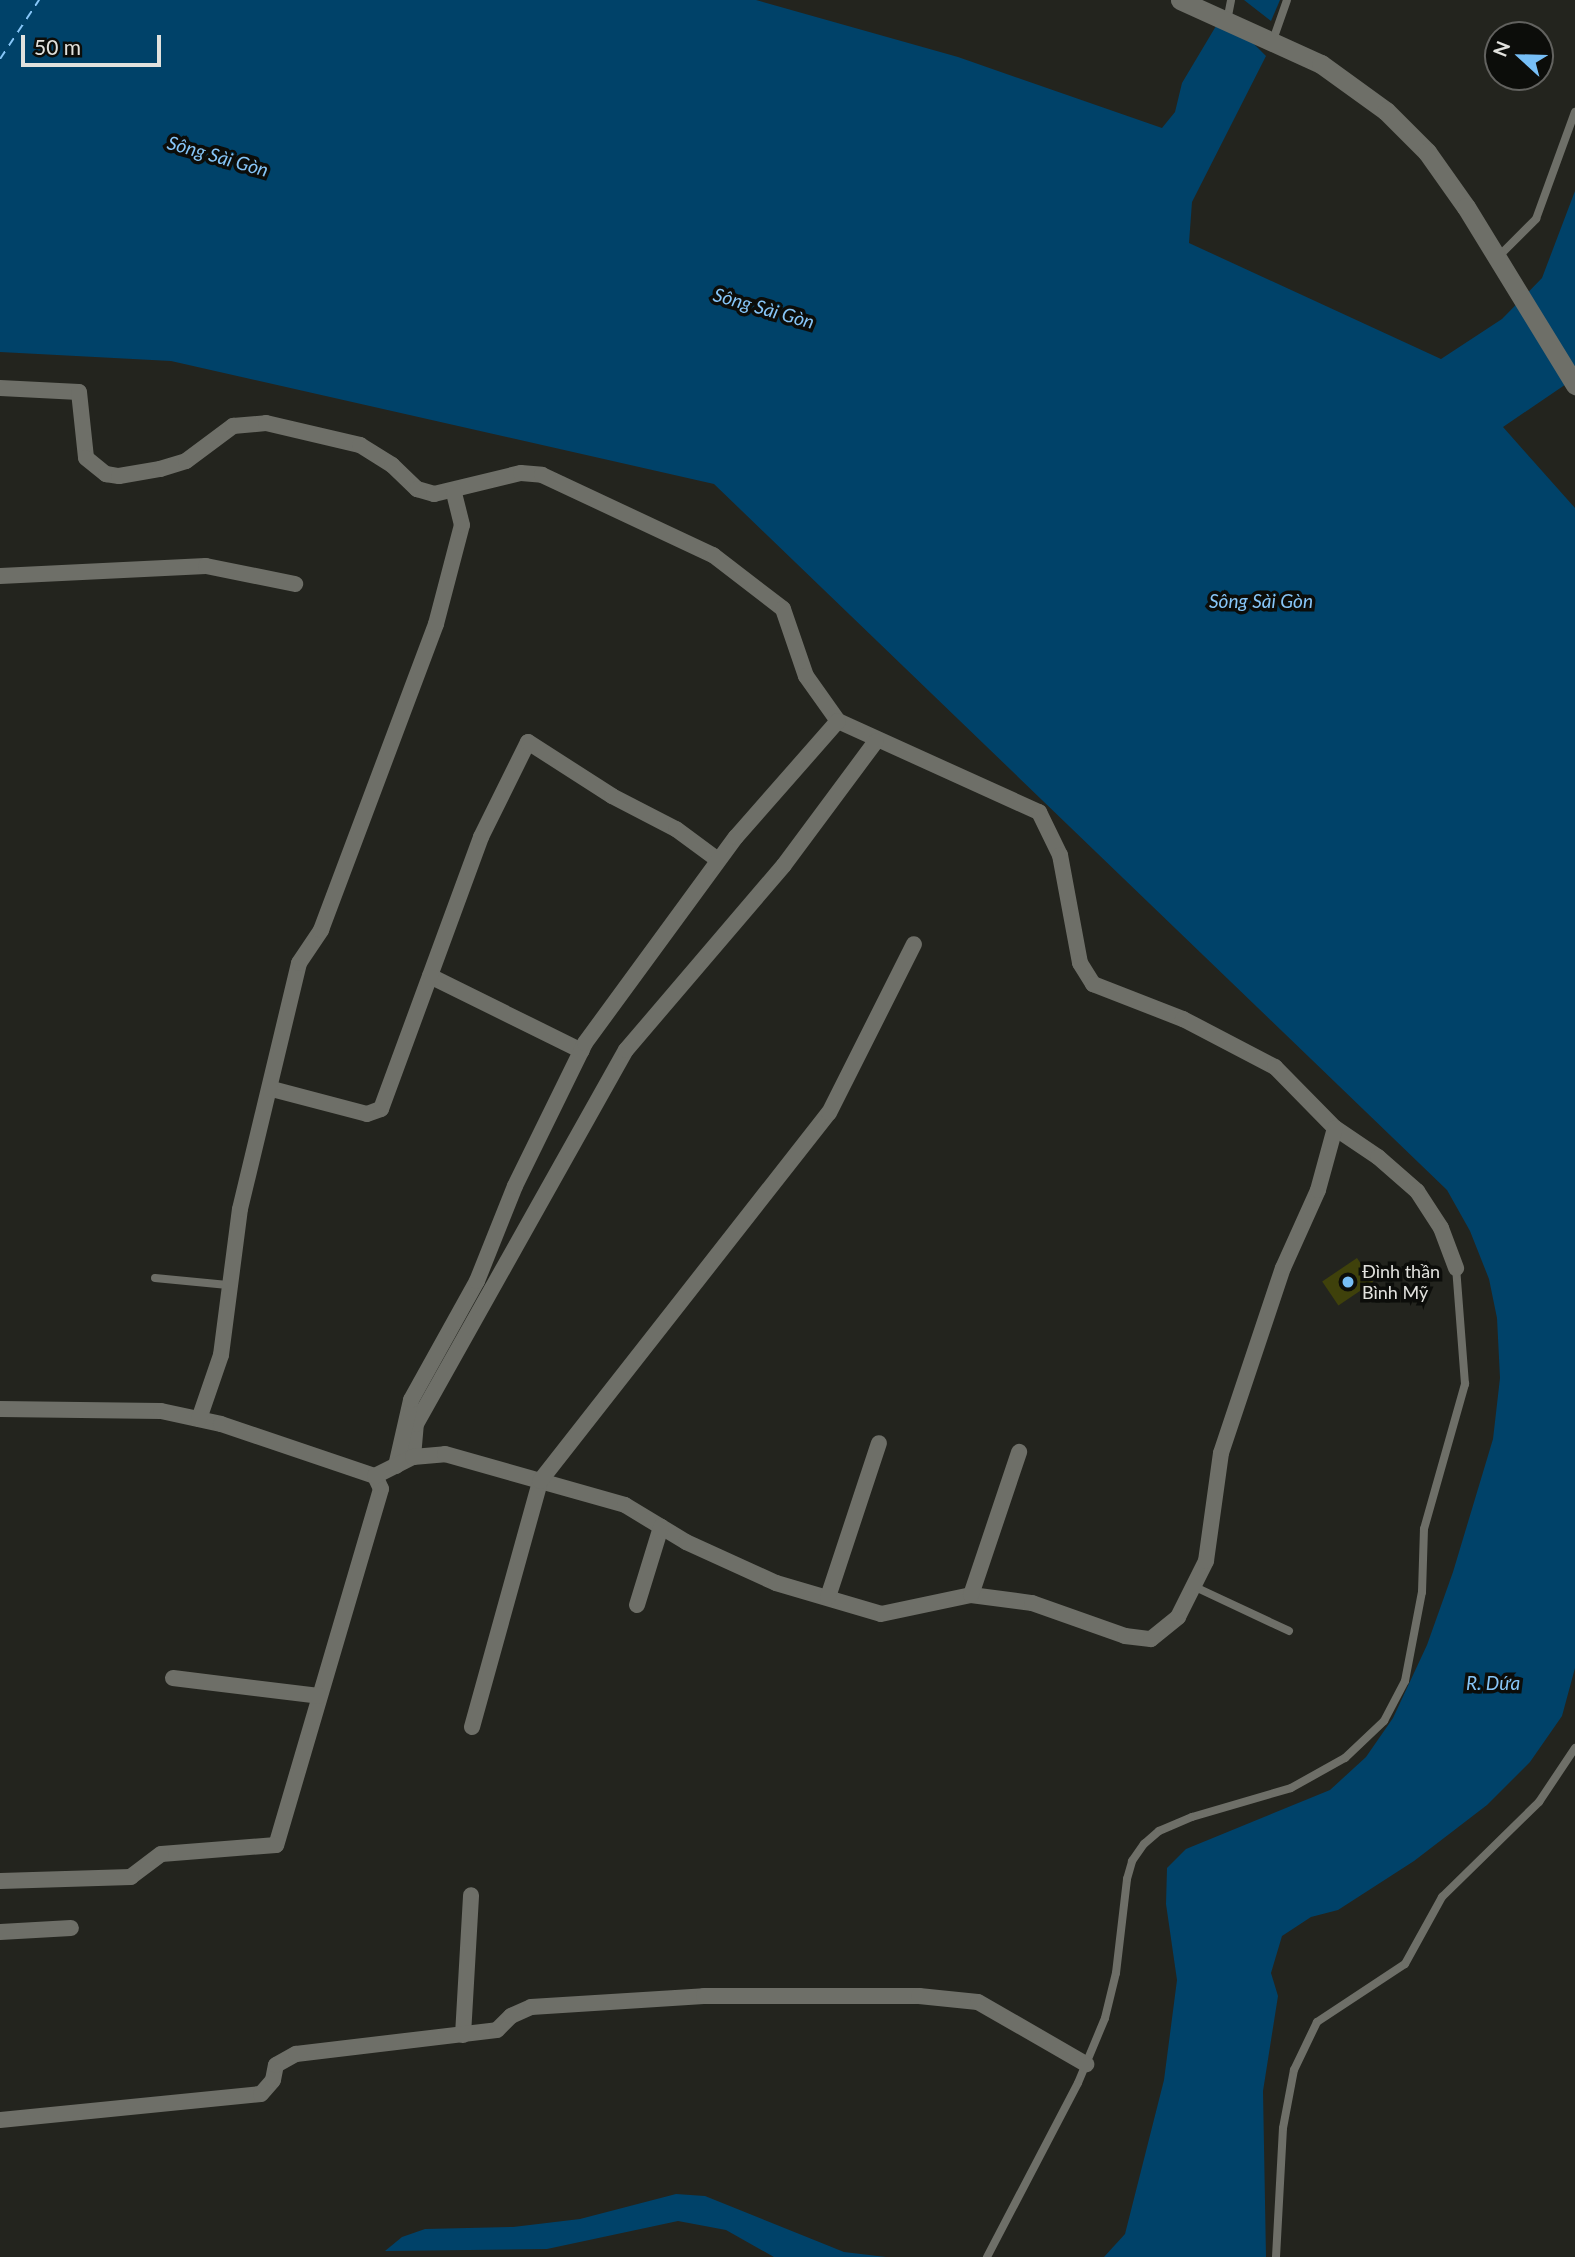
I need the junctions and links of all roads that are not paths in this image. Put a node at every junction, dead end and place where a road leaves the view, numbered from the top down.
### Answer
1 (1180, 0) edge
2 (1231, 0) edge
3 (1287, 0) edge
4 (1227, 20) junction
5 (1273, 40) junction
6 (1575, 112) edge
7 (1503, 264) junction
8 (1575, 385) edge
9 (0, 388) edge
10 (453, 490) junction
11 (0, 576) edge
12 (295, 584) dead end
13 (838, 721) junction
14 (876, 741) junction
15 (718, 860) junction
16 (914, 944) dead end
17 (430, 976) junction
18 (582, 1051) junction
19 (271, 1089) junction
20 (1335, 1128) junction
21 (1456, 1268) joint
22 (155, 1278) dead end
23 (228, 1285) junction
24 (0, 1409) edge
25 (199, 1419) junction
26 (879, 1443) dead end
27 (1019, 1452) dead end
28 (413, 1457) junction
29 (396, 1466) junction
30 (376, 1476) junction
31 (540, 1481) junction
32 (661, 1527) junction
33 (1193, 1586) junction
34 (971, 1595) junction
35 (828, 1597) junction
36 (638, 1605) dead end
37 (1289, 1631) dead end
38 (173, 1678) dead end
39 (319, 1696) junction
40 (472, 1727) dead end
41 (1575, 1748) edge
42 (0, 1881) edge
43 (471, 1895) dead end
44 (71, 1928) dead end
45 (0, 1932) edge
46 (463, 2035) junction
47 (1086, 2064) junction
48 (0, 2120) edge
49 (988, 2255) edge
50 (1276, 2257) edge

1 - 4 street
2 - 4 lane
3 - 5 lane
4 - 5 street
5 - 7 street
6 - 7 lane
7 - 8 street
9 - 10 street
10 - 13 street
10 - 19 street
11 - 12 street
13 - 14 street
13 - 15 street
14 - 20 street
14 - 28 street
15 - 17 street
15 - 18 street
16 - 31 street
17 - 18 street
17 - 19 street
18 - 29 street
19 - 23 street
20 - 21 street
20 - 33 street
21 - 47 lane
22 - 23 lane
23 - 25 street
24 - 25 street
25 - 30 street
26 - 35 street
27 - 34 street
28 - 29 street
28 - 31 street
29 - 30 street
30 - 39 street
31 - 32 street
31 - 40 street
32 - 35 street
32 - 36 street
33 - 34 street
33 - 37 lane
34 - 35 street
38 - 39 street
39 - 42 street
41 - 50 lane
43 - 46 street
44 - 45 street
46 - 47 street
46 - 48 street
47 - 49 lane

